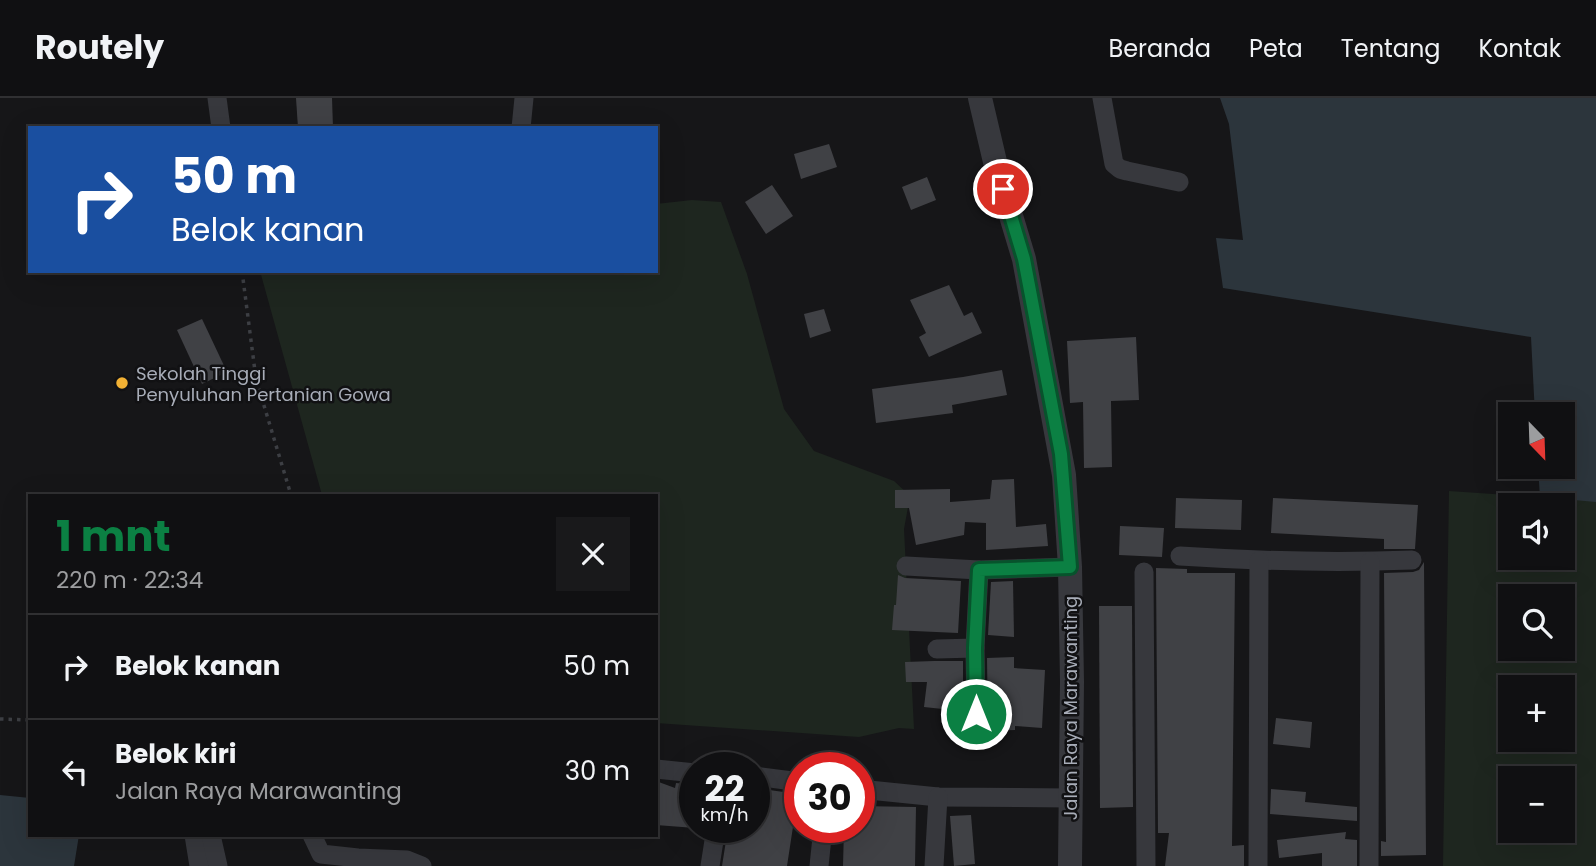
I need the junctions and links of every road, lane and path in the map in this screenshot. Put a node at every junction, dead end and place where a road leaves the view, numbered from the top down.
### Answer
1 (217, 98) edge
2 (524, 98) edge
3 (980, 98) edge
4 (1102, 98) edge
5 (221, 126) edge
6 (521, 126) edge
7 (1179, 182) dead end
8 (242, 273) edge
9 (291, 494) edge
10 (1180, 556) dead end
11 (1412, 560) dead end
12 (1259, 561) junction
13 (1370, 562) junction
14 (906, 566) dead end
15 (1070, 567) junction
16 (979, 570) junction
17 (1144, 572) dead end
18 (975, 648) junction
19 (937, 649) dead end
20 (976, 714) dead end
21 (0, 719) edge
22 (28, 720) edge
23 (658, 769) edge
24 (679, 771) edge
25 (875, 791) edge
26 (938, 797) junction
27 (1070, 797) junction
28 (194, 837) edge
29 (211, 837) edge
30 (313, 837) edge
31 (714, 843) edge
32 (821, 843) edge
33 (321, 860) edge
34 (199, 866) edge
35 (218, 866) edge
36 (422, 866) edge
37 (710, 866) edge
38 (819, 866) edge
39 (934, 866) edge
40 (1070, 866) edge
41 (1146, 866) edge
42 (1258, 866) edge
43 (1369, 866) edge

1 - 5 street
2 - 6 street
3 - 15 street, Jalan Raya Marawanting
4 - 7 street
8 - 9 path
10 - 12 street
11 - 13 street
12 - 13 street
12 - 42 street
13 - 43 street
14 - 16 street
15 - 16 street
15 - 27 street, Jalan Raya Marawanting
16 - 18 street
17 - 41 street
18 - 19 street
18 - 20 street
21 - 22 path
23 - 24 street
25 - 26 street
26 - 27 street
26 - 39 street
27 - 40 street, Jalan Raya Marawanting
28 - 34 street
29 - 35 street
30 - 33 street
31 - 37 street
32 - 38 street
33 - 36 street

